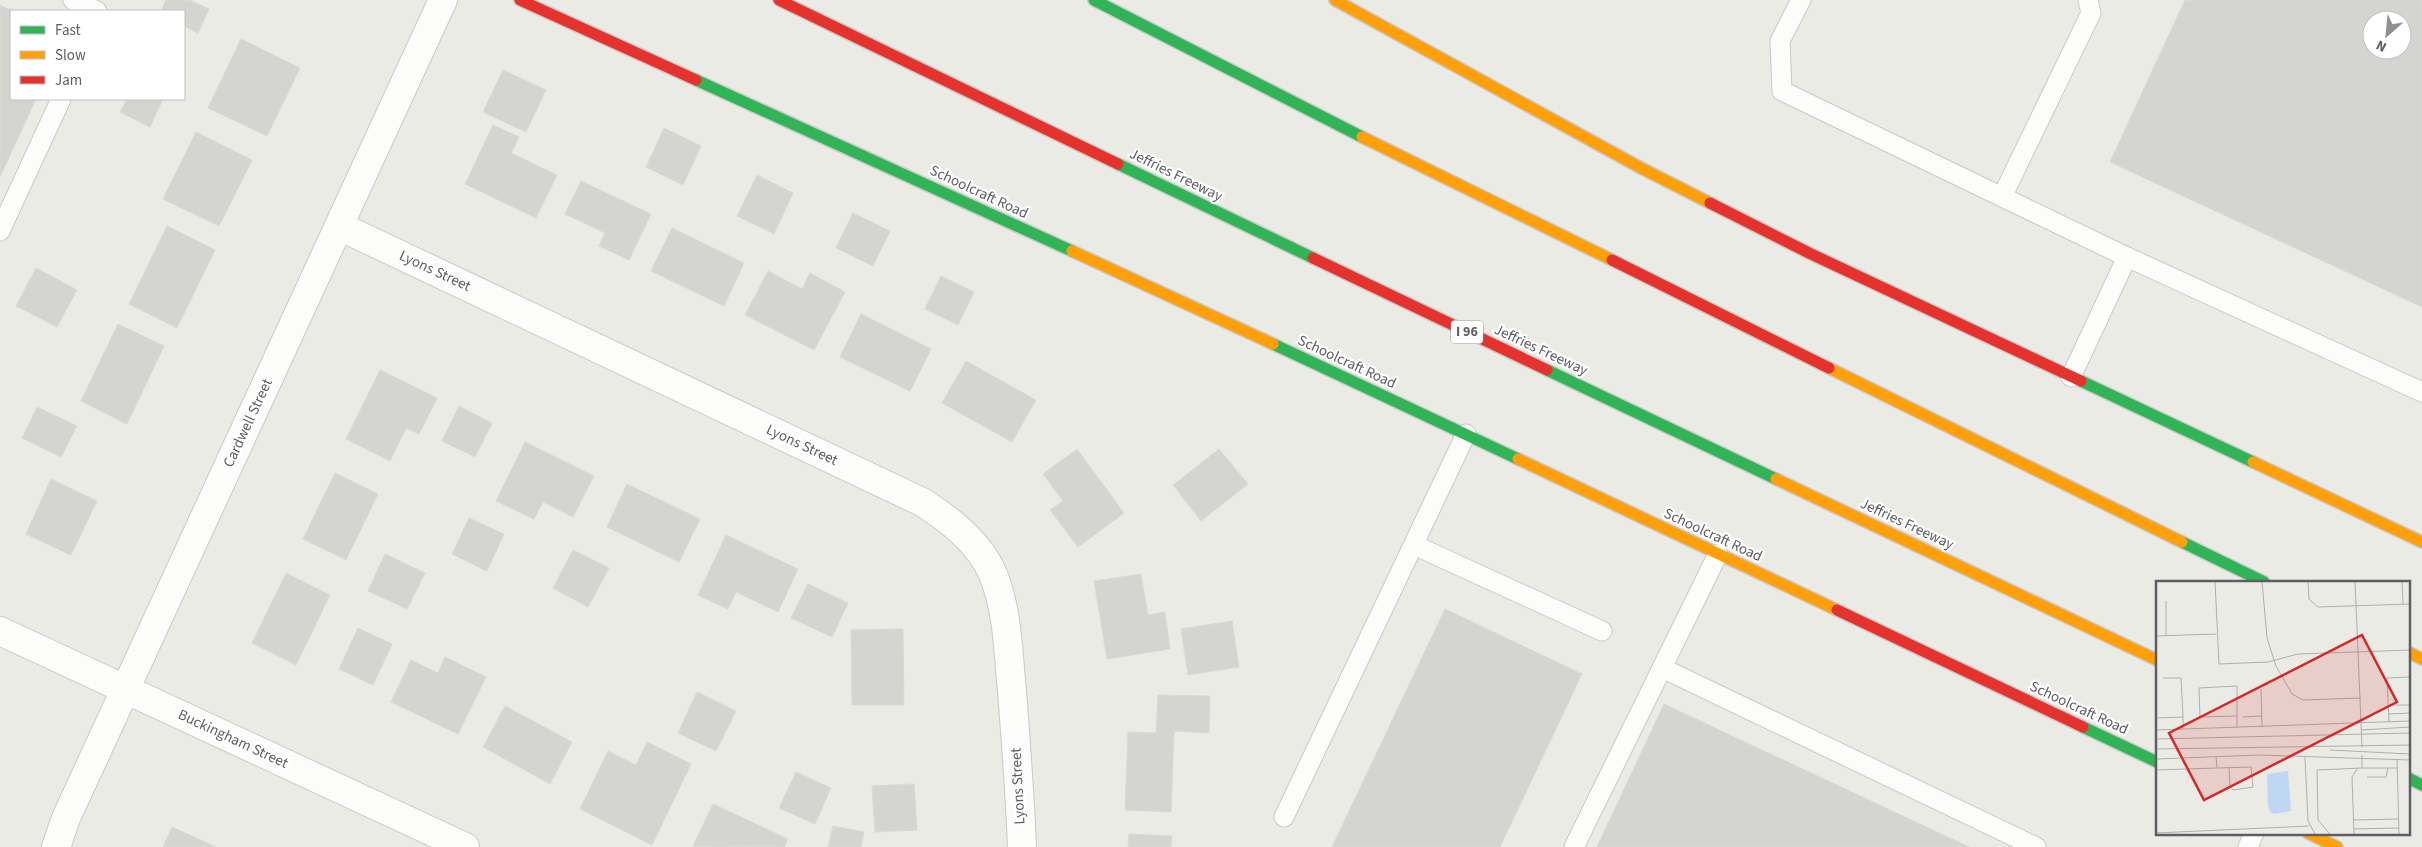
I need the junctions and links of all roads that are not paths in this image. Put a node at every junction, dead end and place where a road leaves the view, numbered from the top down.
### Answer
1 (73, 0) edge
2 (443, 0) edge
3 (520, 0) edge
4 (778, 0) edge
5 (1335, 0) edge
6 (1801, 0) edge
7 (2088, 0) edge
8 (1098, 2) edge
9 (96, 10) edge
10 (60, 100) edge
11 (2002, 197) junction
12 (339, 226) junction
13 (0, 231) edge
14 (2127, 258) junction
15 (2071, 377) junction
16 (2422, 392) edge
17 (1466, 434) junction
18 (2422, 542) edge
19 (1414, 546) junction
20 (1718, 554) junction
21 (2262, 581) edge
22 (0, 631) edge
23 (1602, 631) dead end
24 (2410, 653) edge
25 (2422, 658) edge
26 (2156, 660) edge
27 (1662, 668) junction
28 (126, 689) junction
29 (2156, 762) edge
30 (2410, 779) edge
31 (2422, 784) edge
32 (1284, 817) dead end
33 (2254, 834) edge
34 (2310, 834) edge
35 (56, 847) edge
36 (465, 847) edge
37 (1022, 847) edge
38 (1574, 847) edge
39 (2036, 847) edge
40 (2248, 847) edge
41 (2337, 847) edge

1 - 9 lane
2 - 12 street, Cardwell Street
3 - 17 main road, Schoolcraft Road
4 - 26 main road, Jeffries Freeway / I 96
5 - 15 main road
6 - 11 lane
7 - 11 lane
8 - 21 main road
10 - 13 lane
11 - 14 lane
12 - 28 street, Cardwell Street
12 - 37 street, Lyons Street
14 - 15 lane
14 - 16 lane
15 - 18 main road
17 - 19 lane
17 - 20 main road, Schoolcraft Road
19 - 23 lane
19 - 32 lane
20 - 27 lane
20 - 29 main road, Schoolcraft Road
22 - 28 street, Buckingham Street
24 - 25 main road
27 - 38 lane
27 - 39 lane
28 - 35 street, Cardwell Street
28 - 36 street, Buckingham Street
30 - 31 main road
33 - 40 lane
34 - 41 main road

